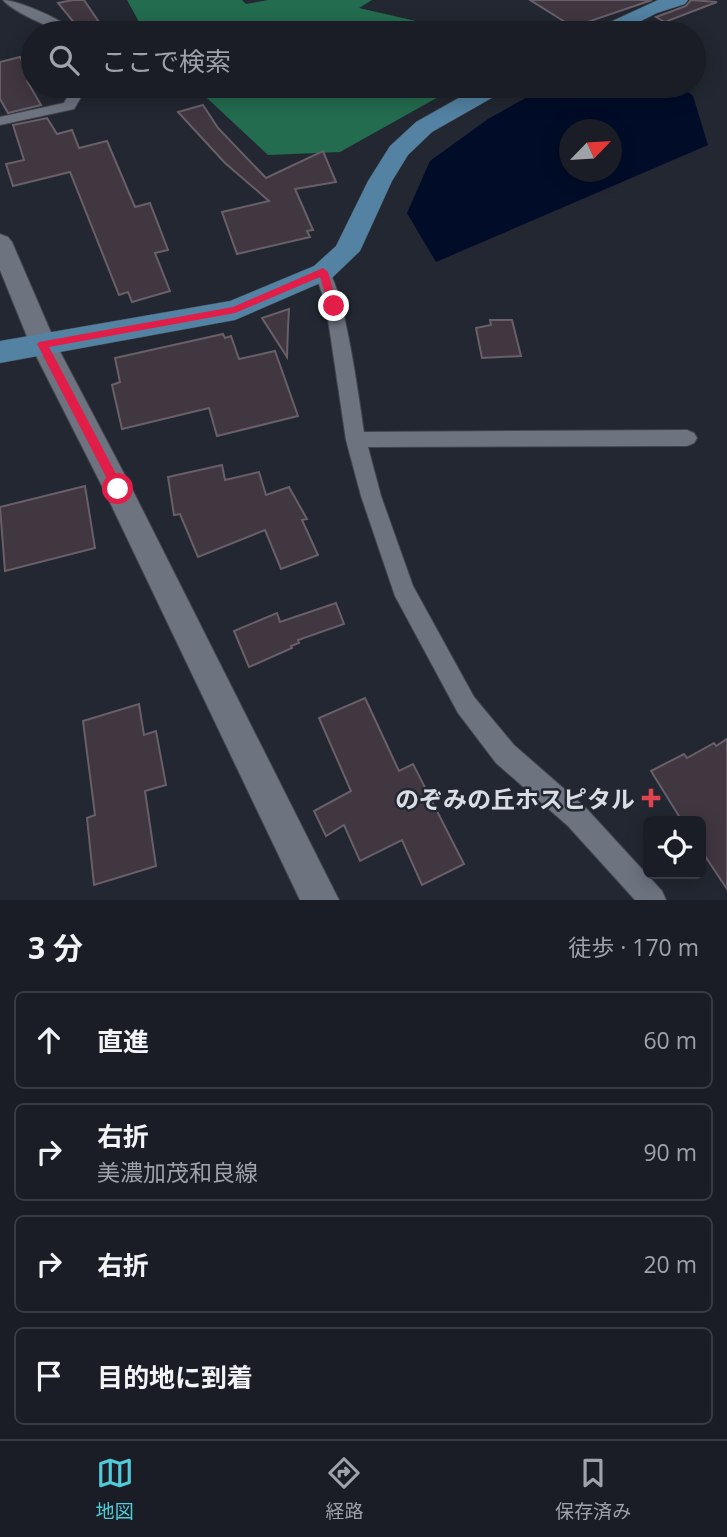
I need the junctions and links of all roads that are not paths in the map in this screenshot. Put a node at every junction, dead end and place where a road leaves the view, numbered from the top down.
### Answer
1 (9, 0) edge
2 (668, 1) edge
3 (49, 21) edge
4 (627, 21) edge
5 (74, 98) edge
6 (475, 98) edge
7 (0, 121) edge
8 (0, 242) edge
9 (323, 272) junction
10 (43, 344) junction
11 (0, 352) edge
12 (687, 438) dead end
13 (356, 440) junction
14 (320, 900) edge
15 (653, 900) edge

1 - 3 street
2 - 4 main road
5 - 7 street
6 - 9 main road
8 - 10 street
9 - 10 main road
9 - 13 street
10 - 11 main road
10 - 14 street
12 - 13 street
13 - 15 street

